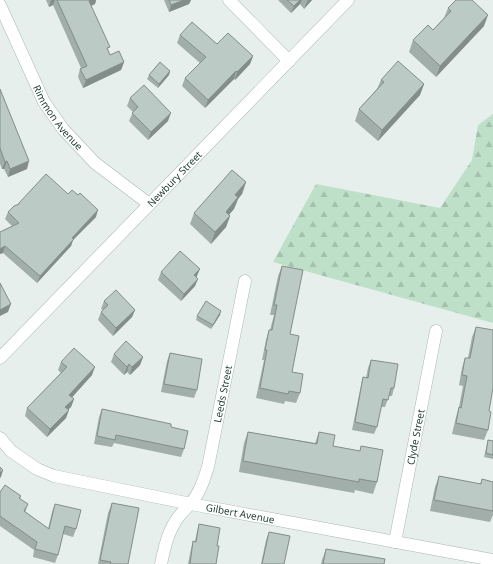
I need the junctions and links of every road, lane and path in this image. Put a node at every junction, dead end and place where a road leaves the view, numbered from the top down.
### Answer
1 (230, 0) edge
2 (348, 0) edge
3 (0, 5) edge
4 (289, 61) junction
5 (149, 204) junction
6 (245, 281) dead end
7 (436, 331) dead end
8 (0, 358) edge
9 (0, 438) edge
10 (191, 504) junction
11 (395, 542) junction
12 (493, 560) edge
13 (161, 564) edge

1 - 4 street
2 - 4 street, Newbury Street
3 - 5 street, Rimmon Avenue
4 - 5 street, Newbury Street
5 - 8 street, Newbury Street
6 - 10 street, Leeds Street
7 - 11 street, Clyde Street
9 - 10 street, Gilbert Avenue
10 - 11 street, Gilbert Avenue
10 - 13 street, Leeds Street
11 - 12 street, Gilbert Avenue

